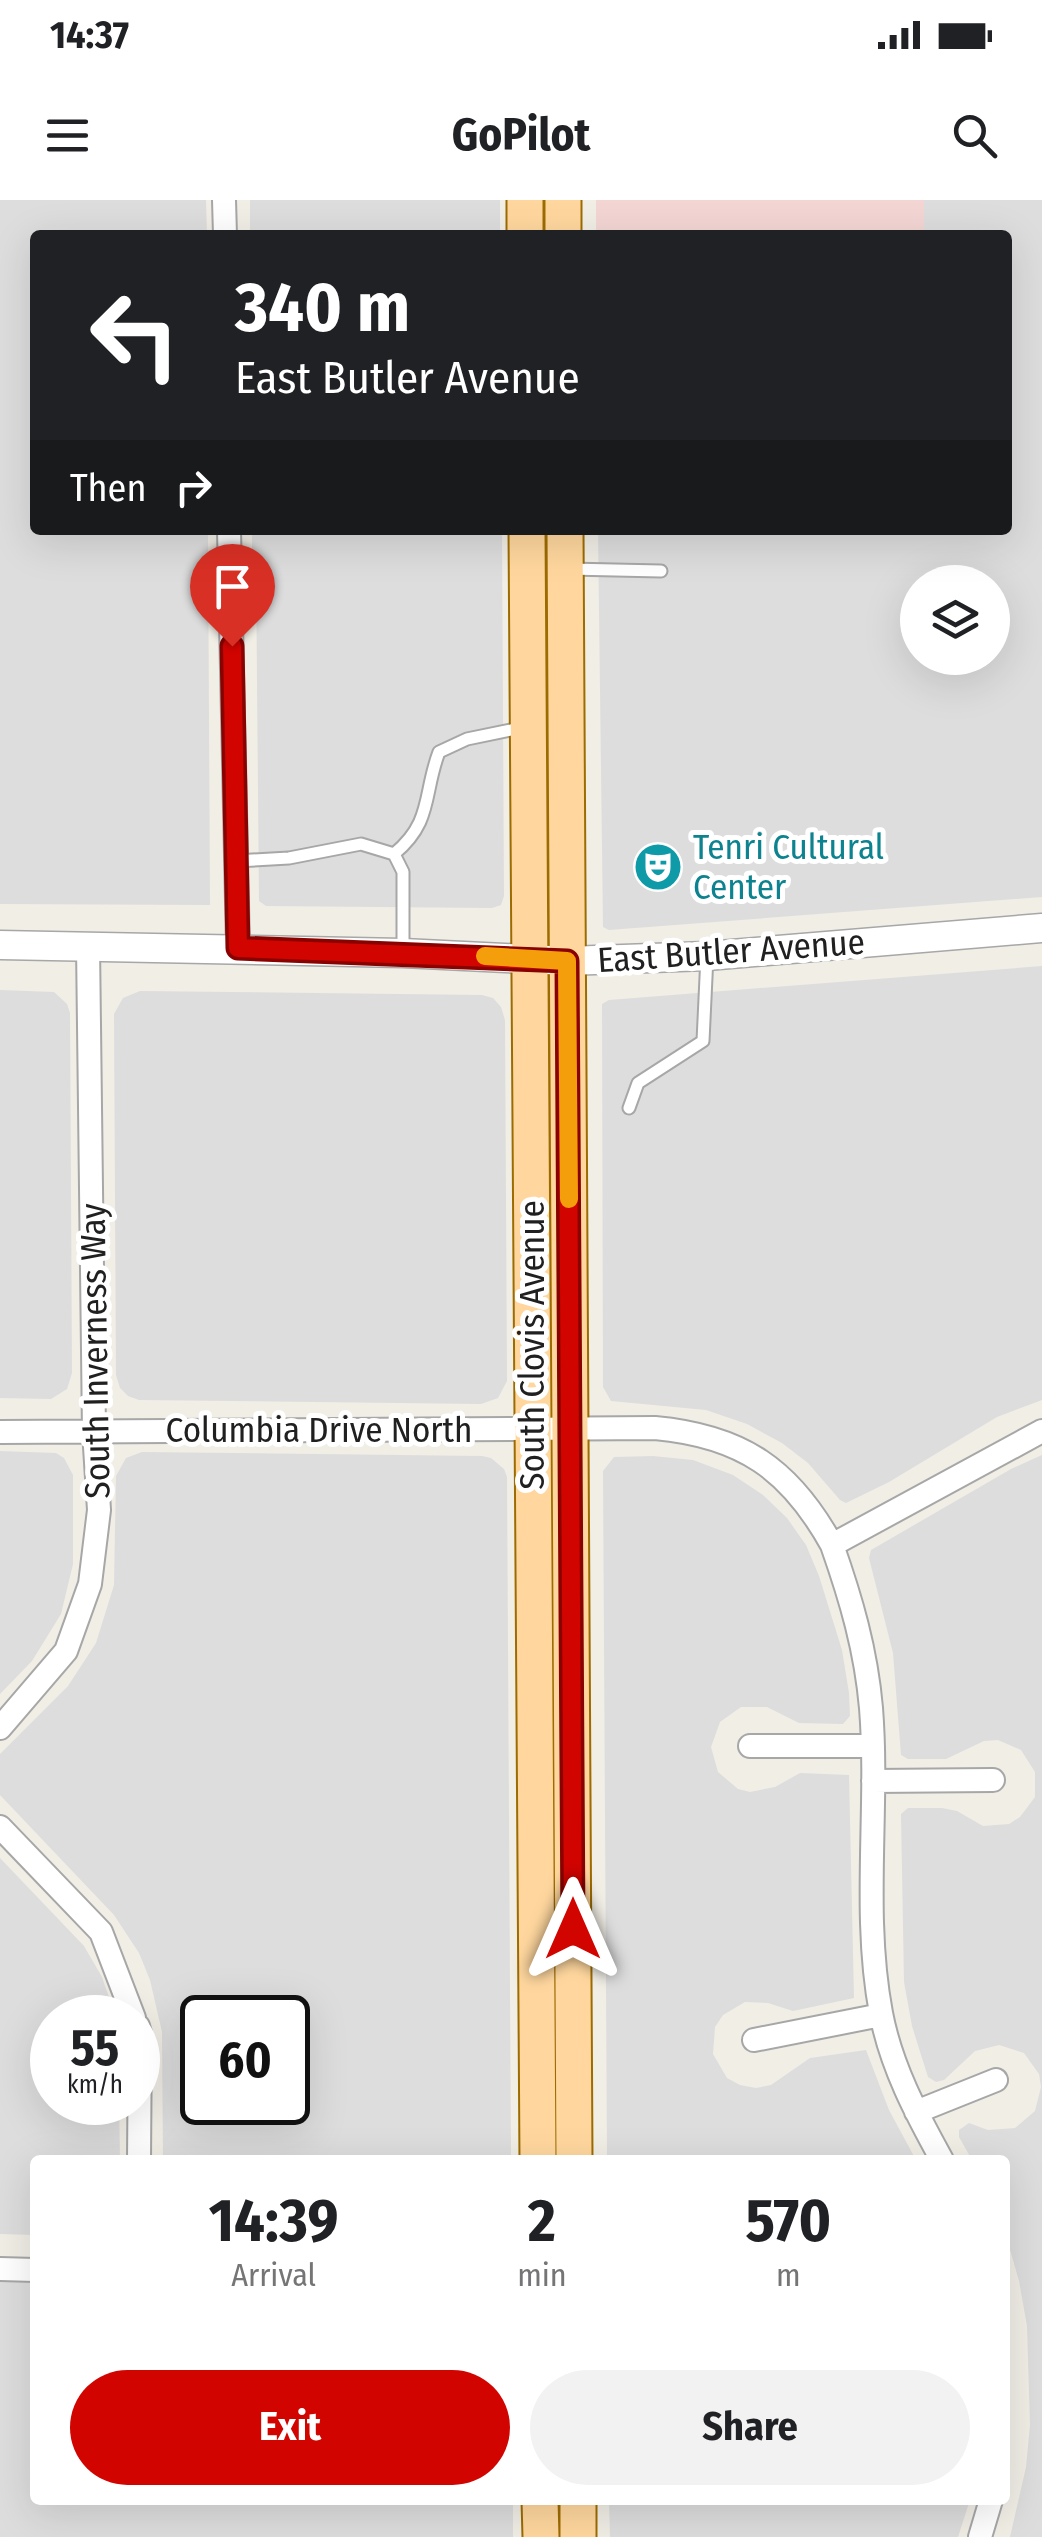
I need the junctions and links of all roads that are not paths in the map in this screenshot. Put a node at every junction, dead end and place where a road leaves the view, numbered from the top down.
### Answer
1 (224, 200) edge
2 (525, 200) edge
3 (563, 200) edge
4 (225, 230) edge
5 (525, 230) edge
6 (563, 230) edge
7 (230, 535) edge
8 (527, 535) edge
9 (564, 535) edge
10 (565, 569) junction
11 (661, 571) dead end
12 (528, 726) junction
13 (394, 854) junction
14 (236, 862) junction
15 (1042, 928) edge
16 (0, 945) edge
17 (88, 945) junction
18 (238, 948) junction
19 (403, 953) junction
20 (707, 956) junction
21 (530, 958) junction
22 (567, 961) junction
23 (629, 1108) dead end
24 (570, 1428) junction
25 (532, 1429) junction
26 (1042, 1430) edge
27 (94, 1431) junction
28 (0, 1432) edge
29 (832, 1545) junction
30 (0, 1728) edge
31 (750, 1746) dead end
32 (873, 1746) junction
33 (993, 1780) dead end
34 (873, 1781) junction
35 (0, 1828) edge
36 (125, 1995) edge
37 (881, 2014) junction
38 (754, 2040) dead end
39 (996, 2080) dead end
40 (916, 2112) junction
41 (139, 2125) edge
42 (139, 2155) edge
43 (538, 2155) edge
44 (574, 2155) edge
45 (939, 2155) edge
46 (0, 2269) edge
47 (30, 2270) edge
48 (540, 2505) edge
49 (578, 2505) edge
50 (990, 2505) edge
51 (541, 2537) edge
52 (578, 2537) edge
53 (980, 2537) edge

1 - 4 street
2 - 5 main road
3 - 6 main road
7 - 14 street
8 - 12 main road, South Clovis Avenue
9 - 10 main road, South Clovis Avenue
10 - 11 lane
10 - 22 main road, South Clovis Avenue
12 - 13 lane
12 - 21 main road, South Clovis Avenue
13 - 14 lane
13 - 19 lane
14 - 18 street
15 - 20 street, East Butler Avenue
16 - 17 street, East Butler Avenue
17 - 18 street, East Butler Avenue
17 - 27 street, South Inverness Way
18 - 19 street, East Butler Avenue
19 - 21 street, East Butler Avenue
20 - 22 street, East Butler Avenue
20 - 23 lane
21 - 22 street, East Butler Avenue
21 - 25 main road, South Clovis Avenue
22 - 24 main road, South Clovis Avenue
24 - 25 street, Columbia Drive North
24 - 29 street, Columbia Drive North
24 - 44 main road, South Clovis Avenue
25 - 27 street, Columbia Drive North
25 - 43 main road, South Clovis Avenue
26 - 29 street
27 - 28 street, Columbia Drive North
27 - 30 street, South Inverness Way
29 - 32 street, Columbia Drive North
31 - 32 street
32 - 34 street, Columbia Drive North
33 - 34 street
34 - 37 street, Columbia Drive North
35 - 36 street
37 - 38 street
37 - 40 street, Columbia Drive North
39 - 40 street
40 - 45 street, Columbia Drive North
41 - 42 street
46 - 47 street
48 - 51 main road
49 - 52 main road
50 - 53 street

